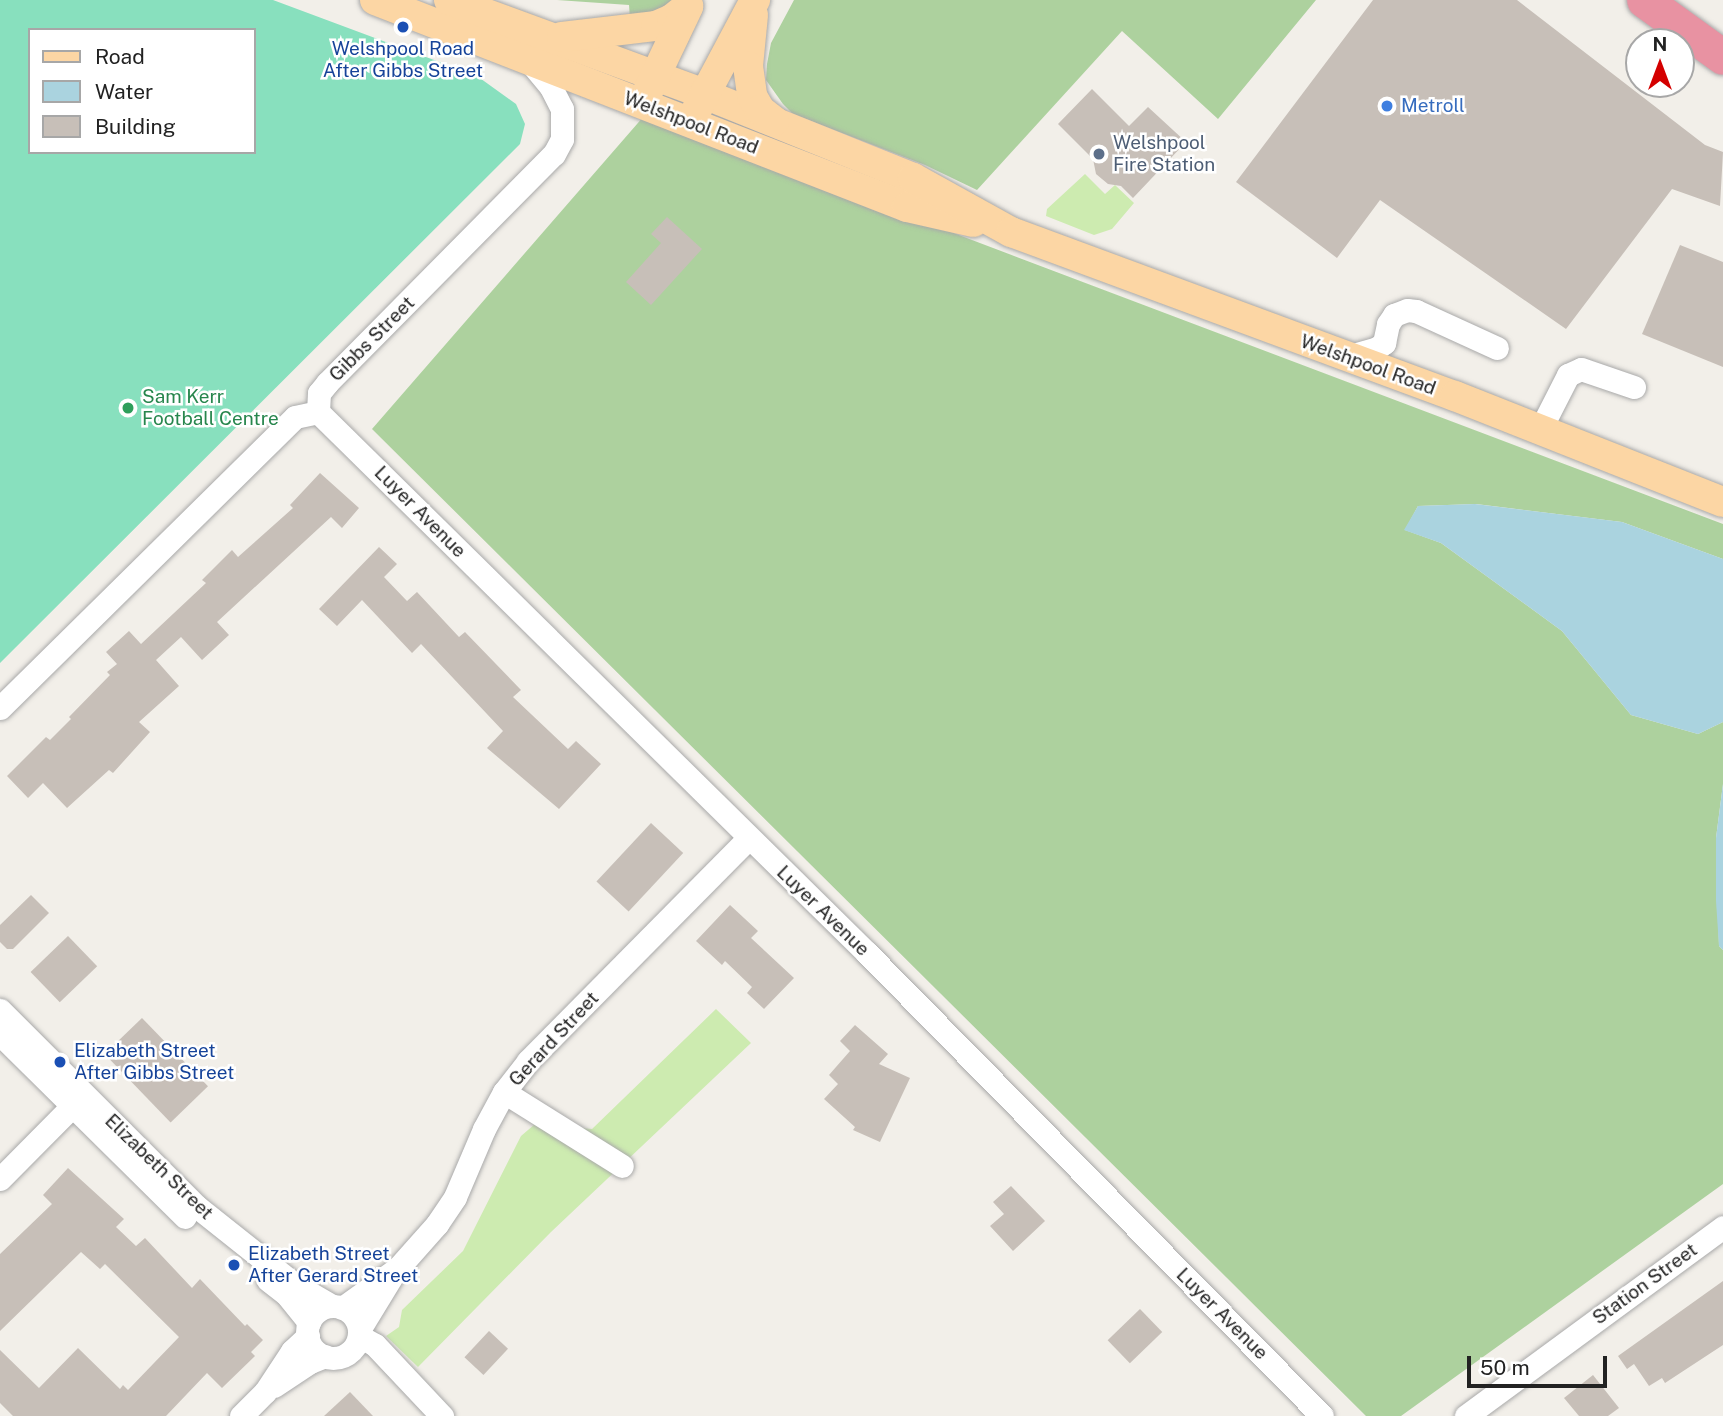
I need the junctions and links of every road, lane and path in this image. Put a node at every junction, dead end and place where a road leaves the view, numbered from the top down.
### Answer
1 (375, 0) edge
2 (449, 0) edge
3 (1644, 0) edge
4 (755, 1) edge
5 (690, 3) edge
6 (554, 37) junction
7 (1723, 57) edge
8 (529, 61) junction
9 (654, 75) junction
10 (704, 94) junction
11 (642, 105) junction
12 (774, 121) junction
13 (690, 123) junction
14 (1011, 232) junction
15 (1497, 348) dead end
16 (1346, 357) junction
17 (1634, 387) dead end
18 (318, 412) junction
19 (1540, 430) junction
20 (1723, 502) edge
21 (0, 708) edge
22 (749, 838) junction
23 (0, 1010) edge
24 (0, 1034) edge
25 (504, 1092) junction
26 (78, 1100) junction
27 (622, 1166) dead end
28 (0, 1179) edge
29 (1723, 1227) edge
30 (398, 1268) junction
31 (337, 1307) junction
32 (309, 1329) junction
33 (357, 1339) junction
34 (325, 1356) junction
35 (265, 1392) junction
36 (241, 1416) edge
37 (442, 1416) edge
38 (1322, 1416) edge
39 (1466, 1416) edge

1 - 8 main road, Welshpool Road
2 - 6 main road, Welshpool Road
3 - 7 highway
4 - 10 main road
4 - 12 main road
5 - 6 main road
5 - 9 main road
6 - 9 main road, Welshpool Road
8 - 11 main road, Welshpool Road
8 - 18 street, Gibbs Street
9 - 10 main road, Welshpool Road
9 - 11 main road
10 - 12 main road, Welshpool Road
10 - 13 main road
11 - 13 main road, Welshpool Road
12 - 14 main road, Welshpool Road
13 - 14 main road, Welshpool Road
14 - 16 main road, Welshpool Road
15 - 16 street
16 - 19 main road, Welshpool Road
17 - 19 street
18 - 21 street
18 - 22 street, Luyer Avenue
19 - 20 main road, Welshpool Road
22 - 25 street, Gerard Street
22 - 38 street, Luyer Avenue
23 - 26 street, Elizabeth Street
24 - 26 street, Elizabeth Street
25 - 27 street
25 - 30 street, Gerard Street
26 - 28 street
26 - 31 street, Elizabeth Street
26 - 32 street, Elizabeth Street
29 - 39 street, Station Street
30 - 31 street, Gerard Street
30 - 33 street, Gerard Street
31 - 32 street
31 - 33 street
32 - 34 street
32 - 35 street
33 - 34 street
33 - 37 street
34 - 35 street
35 - 36 street

